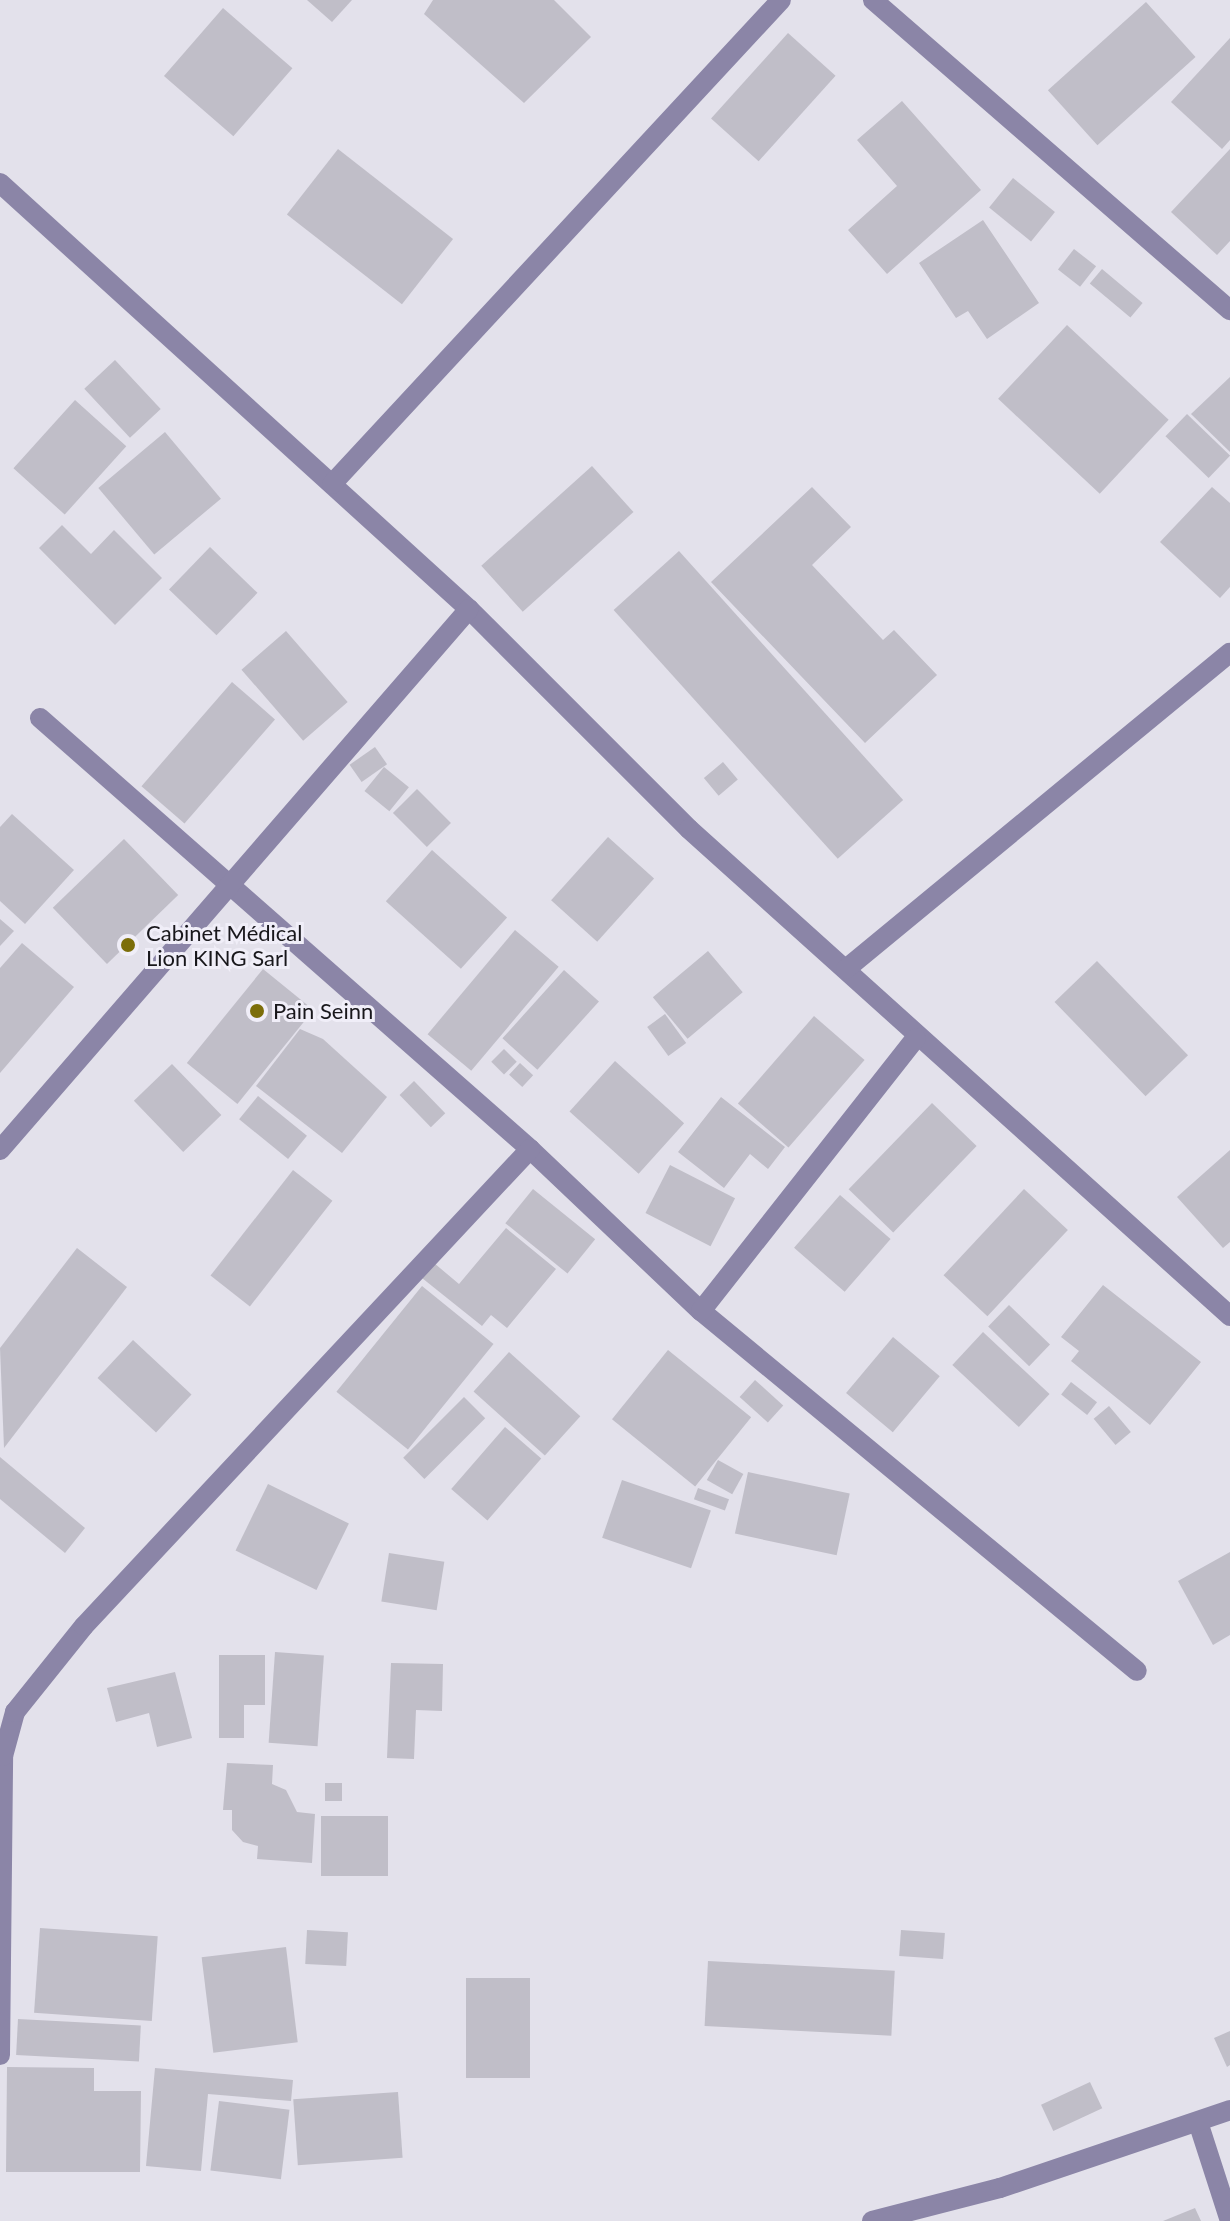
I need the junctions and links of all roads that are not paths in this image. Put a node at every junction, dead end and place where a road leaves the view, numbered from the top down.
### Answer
1 (781, 0) edge
2 (873, 0) edge
3 (0, 183) edge
4 (1230, 310) edge
5 (332, 484) junction
6 (469, 609) junction
7 (1230, 653) edge
8 (40, 718) dead end
9 (231, 886) junction
10 (846, 969) junction
11 (916, 1038) junction
12 (530, 1149) junction
13 (0, 1150) edge
14 (701, 1311) junction
15 (1230, 1316) edge
16 (1137, 1671) dead end
17 (8, 1707) edge
18 (0, 2055) edge
19 (1230, 2110) edge
20 (1198, 2122) junction
21 (872, 2221) edge
22 (1230, 2221) edge

1 - 5 street
2 - 4 street
3 - 5 street
5 - 6 street
6 - 9 street
6 - 10 street
7 - 10 street
8 - 9 street
9 - 12 street
9 - 13 street
10 - 11 street
11 - 14 street
11 - 15 street
12 - 14 street
12 - 17 street
14 - 16 street
17 - 18 street
19 - 20 street
20 - 21 street
20 - 22 street

